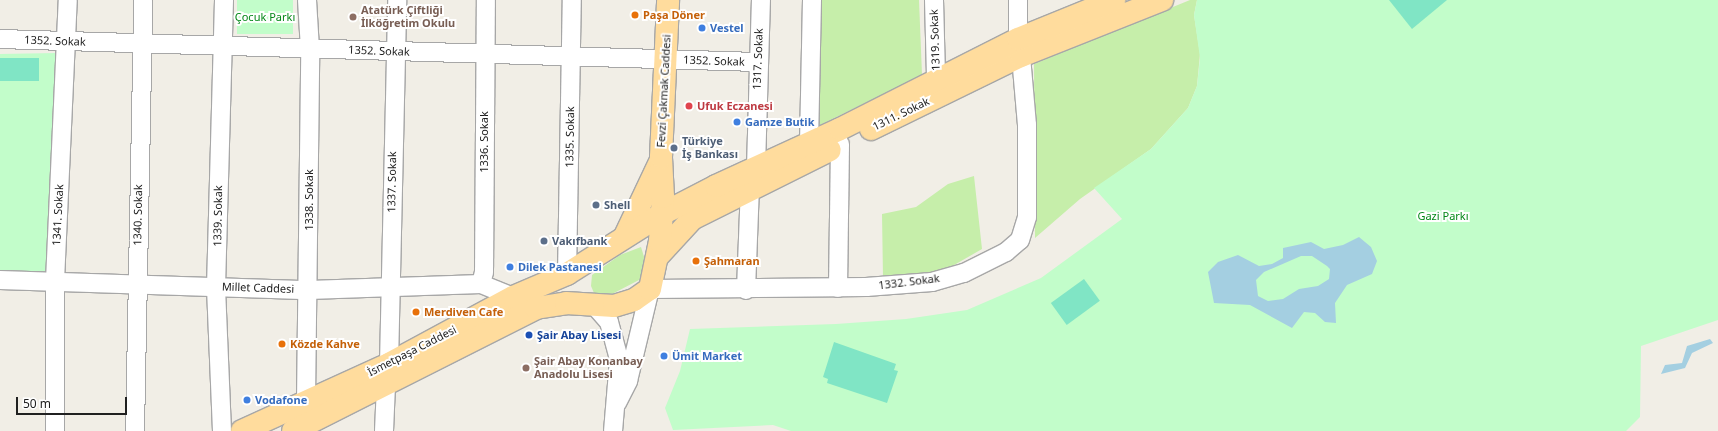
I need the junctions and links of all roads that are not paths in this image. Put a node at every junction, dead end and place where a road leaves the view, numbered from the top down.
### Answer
1 (68, 0) edge
2 (142, 0) edge
3 (224, 0) edge
4 (307, 0) edge
5 (397, 0) edge
6 (486, 0) edge
7 (572, 0) edge
8 (668, 0) edge
9 (762, 0) edge
10 (812, 0) edge
11 (934, 0) edge
12 (1018, 0) edge
13 (1162, 0) edge
14 (1106, 2) edge
15 (0, 39) edge
16 (67, 42) junction
17 (141, 44) junction
18 (222, 47) junction
19 (1020, 47) junction
20 (310, 49) junction
21 (394, 51) junction
22 (484, 56) junction
23 (571, 56) junction
24 (666, 59) junction
25 (757, 62) junction
26 (936, 79) junction
27 (809, 143) junction
28 (840, 144) junction
29 (661, 157) junction
30 (756, 167) junction
31 (750, 188) junction
32 (662, 214) junction
33 (624, 237) junction
34 (658, 256) junction
35 (574, 270) junction
36 (0, 280) edge
37 (55, 282) junction
38 (136, 284) junction
39 (481, 284) junction
40 (216, 287) junction
41 (390, 288) junction
42 (838, 288) junction
43 (650, 289) junction
44 (309, 290) junction
45 (746, 290) junction
46 (513, 297) junction
47 (594, 306) junction
48 (389, 364) junction
49 (386, 386) junction
50 (306, 401) junction
51 (617, 403) junction
52 (55, 431) edge
53 (135, 431) edge
54 (222, 431) edge
55 (242, 431) edge
56 (293, 431) edge
57 (384, 431) edge
58 (613, 431) edge

1 - 16 street, 1341. Sokak
2 - 17 street, 1340. Sokak
3 - 18 street, 1339. Sokak
4 - 20 street, 1338. Sokak
5 - 21 street, 1337. Sokak
6 - 22 street, 1336. Sokak
7 - 23 street, 1335. Sokak
8 - 24 main road, Fevzi Çakmak Caddesi
9 - 25 street, 1317. Sokak
10 - 27 street
11 - 26 street, 1319. Sokak
12 - 19 street, 1332. Sokak
13 - 19 main road, 1311. Sokak
14 - 19 main road, 1311. Sokak
15 - 16 street, 1352. Sokak
16 - 17 street, 1352. Sokak
16 - 37 street, 1341. Sokak
17 - 18 street, 1352. Sokak
17 - 38 street, 1340. Sokak
18 - 20 street, 1352. Sokak
18 - 40 street, 1339. Sokak
19 - 26 main road, 1311. Sokak
19 - 28 main road, 1311. Sokak
19 - 42 street, 1332. Sokak
20 - 21 street, 1352. Sokak
20 - 44 street, 1338. Sokak
21 - 22 street, 1352. Sokak
21 - 41 street, 1337. Sokak
22 - 23 street, 1352. Sokak
22 - 39 street, 1336. Sokak
23 - 24 street, 1352. Sokak
23 - 35 street, 1335. Sokak
24 - 25 street, 1352. Sokak
24 - 29 main road, Fevzi Çakmak Caddesi
25 - 30 street, 1317. Sokak
26 - 27 main road, 1311. Sokak
27 - 30 main road, 1311. Sokak
28 - 31 main road, 1311. Sokak
28 - 42 street
29 - 32 main road, Fevzi Çakmak Caddesi
29 - 33 main road, Fevzi Çakmak Caddesi
30 - 32 main road, 1311. Sokak
31 - 34 main road, 1311. Sokak
31 - 45 street
32 - 33 main road, 1311. Sokak
32 - 34 main road, Fevzi Çakmak Caddesi
33 - 35 main road, İsmetpaşa Caddesi
34 - 43 main road, Fevzi Çakmak Caddesi
35 - 46 main road, İsmetpaşa Caddesi
35 - 47 main road
36 - 37 street, Millet Caddesi
37 - 38 street, Millet Caddesi
37 - 52 street, 1341. Sokak
38 - 40 street, Millet Caddesi
38 - 53 street, 1340. Sokak
39 - 41 street, Millet Caddesi
39 - 46 street, Millet Caddesi
40 - 44 street, Millet Caddesi
40 - 54 street, 1339. Sokak
41 - 44 street, Millet Caddesi
41 - 48 street, 1337. Sokak
42 - 45 street, 1332. Sokak
43 - 45 street, 1332. Sokak
43 - 47 main road, İsmetpaşa Caddesi
43 - 51 street
44 - 50 street, 1338. Sokak
46 - 48 main road, İsmetpaşa Caddesi
47 - 49 main road, İsmetpaşa Caddesi
47 - 51 street
48 - 50 main road, İsmetpaşa Caddesi
49 - 56 main road, İsmetpaşa Caddesi
49 - 57 street
50 - 55 main road, İsmetpaşa Caddesi
51 - 58 street

